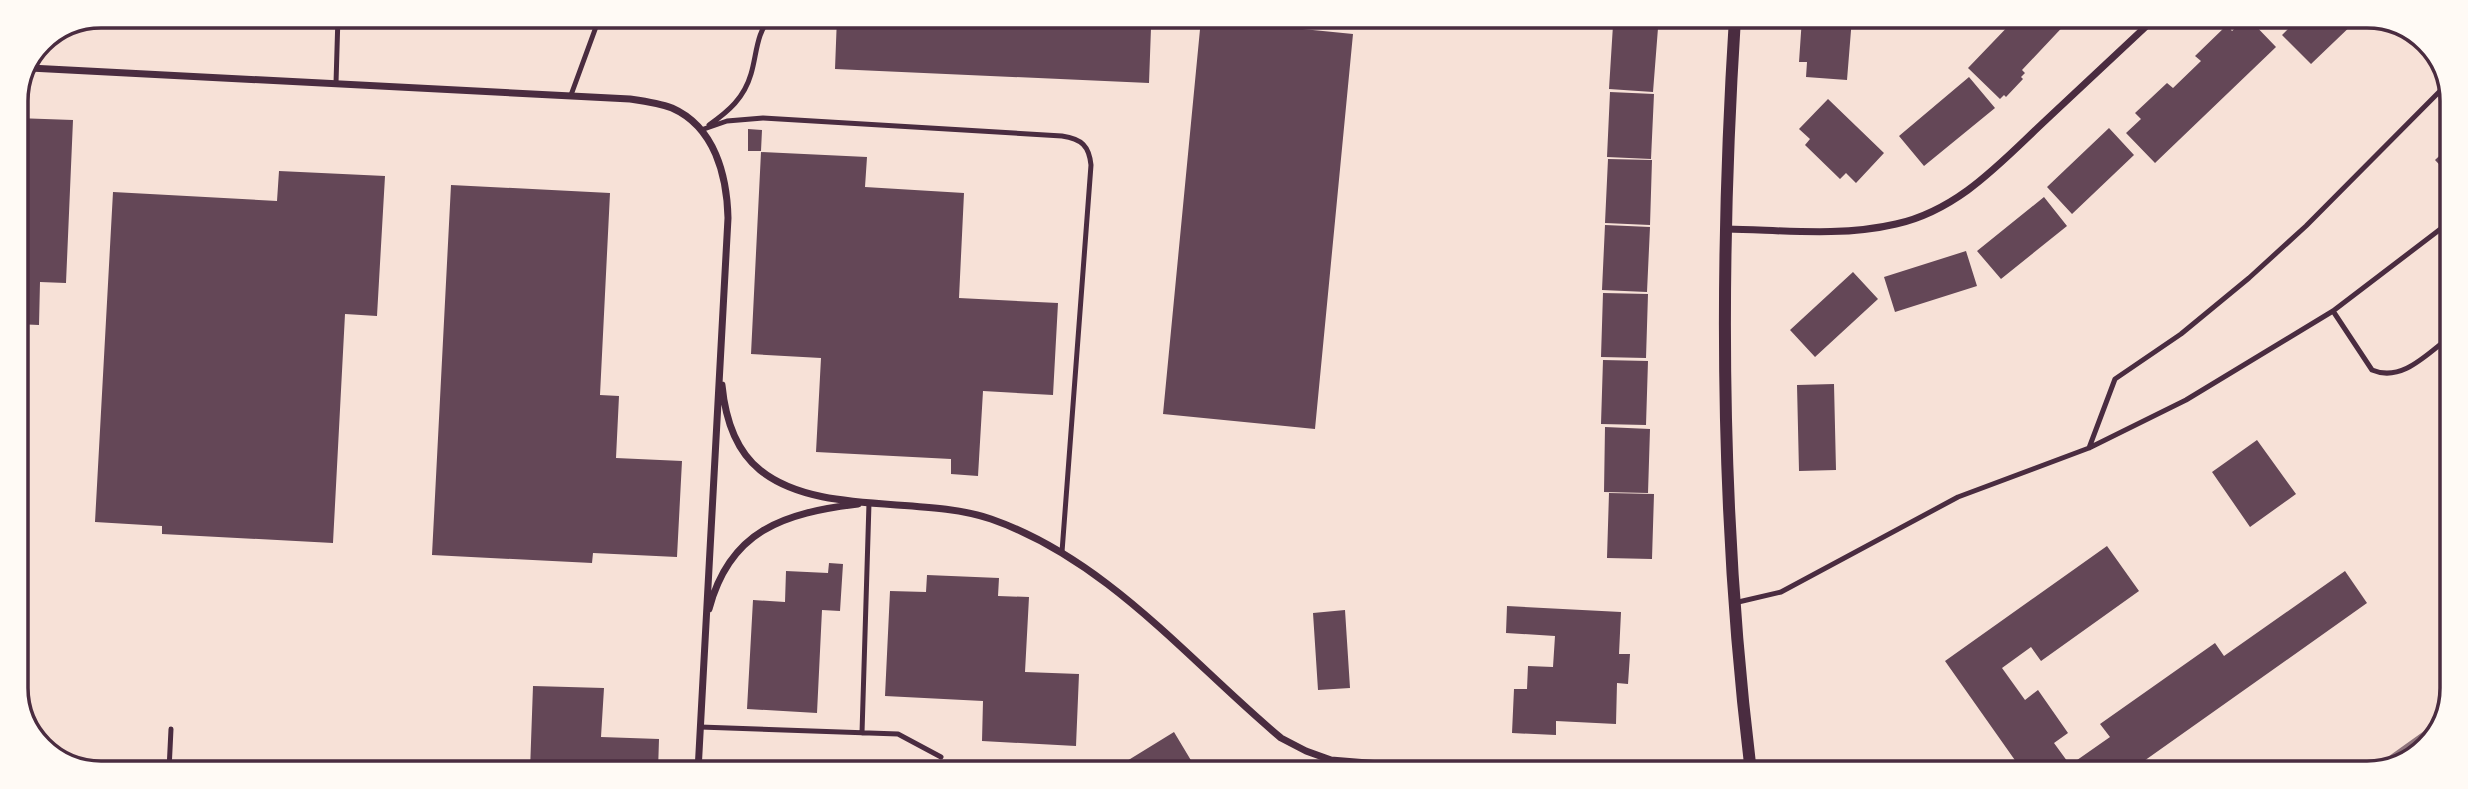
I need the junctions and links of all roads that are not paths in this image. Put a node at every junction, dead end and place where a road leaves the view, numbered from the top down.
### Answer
1 (338, 28) edge
2 (596, 28) edge
3 (764, 28) edge
4 (1734, 28) edge
5 (2145, 28) edge
6 (36, 68) edge
7 (336, 83) junction
8 (2439, 92) edge
9 (571, 96) junction
10 (701, 130) junction
11 (1727, 229) junction
12 (2440, 229) edge
13 (2333, 311) junction
14 (2440, 345) edge
15 (719, 366) junction
16 (2089, 448) junction
17 (869, 503) junction
18 (1062, 552) junction
19 (1734, 603) junction
20 (705, 626) junction
21 (700, 727) junction
22 (171, 729) dead end
23 (862, 733) junction
24 (941, 757) dead end
25 (1331, 760) joint
26 (169, 761) edge
27 (698, 761) edge
28 (1343, 761) edge
29 (1750, 761) edge

1 - 7 lane
2 - 9 lane
3 - 10 lane
4 - 11 street
5 - 11 street
6 - 7 street
7 - 9 street
8 - 16 lane
9 - 10 street
10 - 15 street
10 - 18 lane
11 - 19 street
12 - 13 lane
13 - 14 lane
13 - 16 lane
15 - 17 street
15 - 20 street
16 - 19 lane
17 - 18 street
17 - 20 street
17 - 23 lane
18 - 25 street
19 - 29 street
20 - 21 street
21 - 23 lane
21 - 27 street
22 - 26 lane
23 - 24 lane
25 - 28 street

